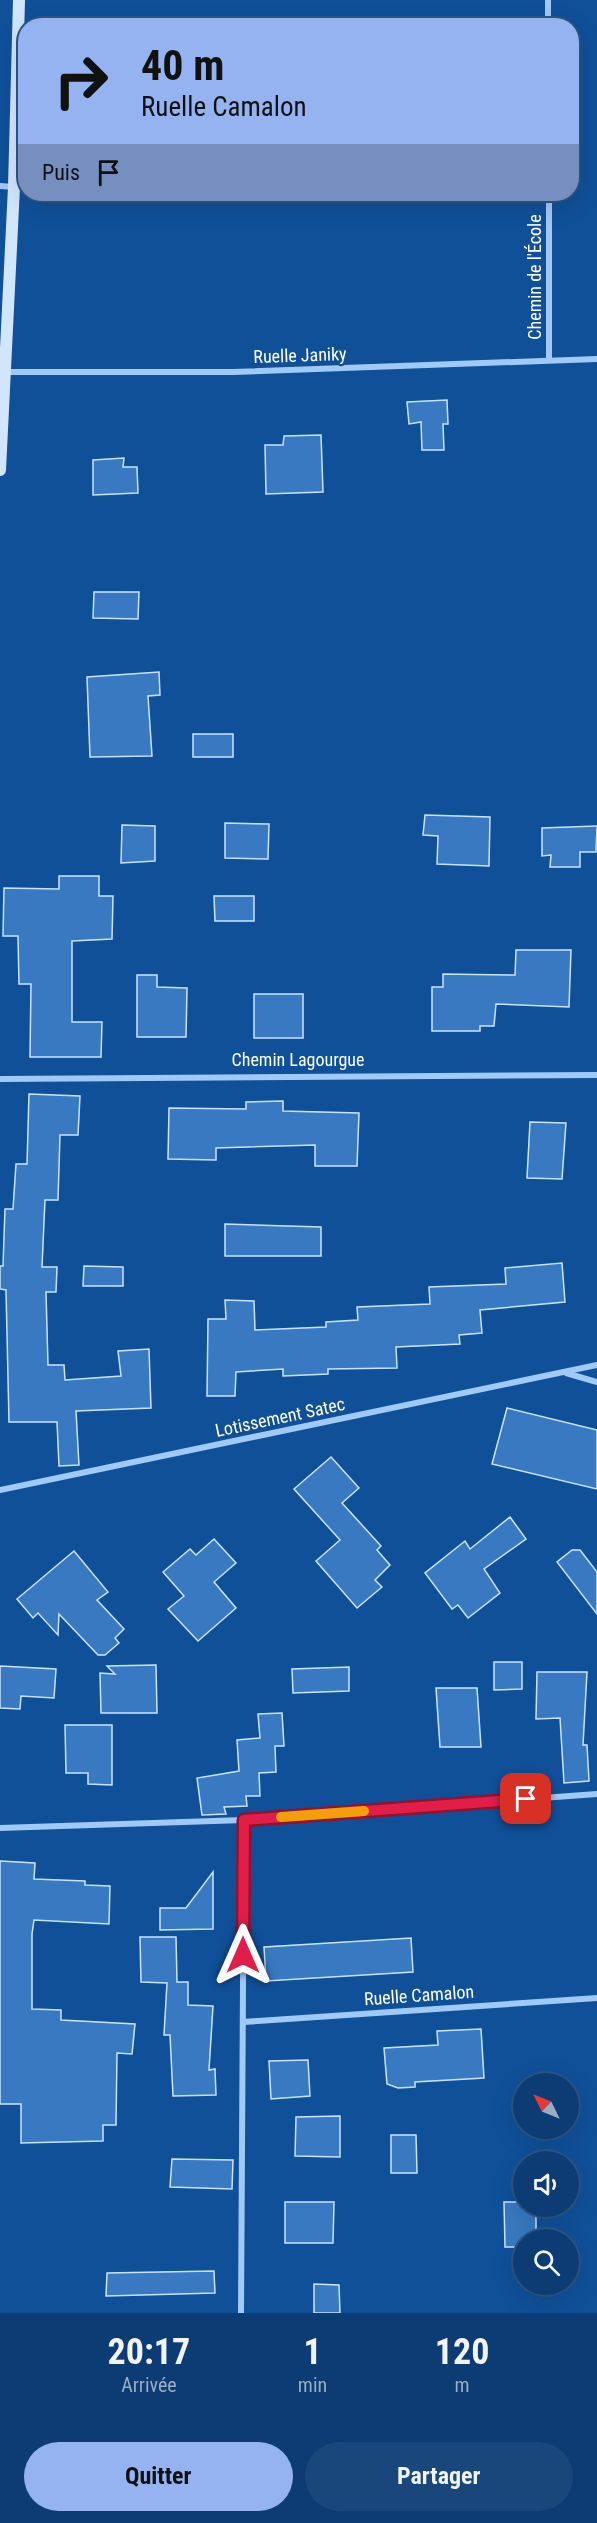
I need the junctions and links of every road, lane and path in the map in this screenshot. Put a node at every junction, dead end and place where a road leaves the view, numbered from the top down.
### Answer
1 (19, 0) edge
2 (548, 0) edge
3 (19, 18) edge
4 (548, 18) edge
5 (18, 37) edge
6 (0, 186) edge
7 (14, 187) junction
8 (549, 201) edge
9 (597, 359) edge
10 (549, 360) junction
11 (3, 372) junction
12 (0, 470) edge
13 (597, 1075) edge
14 (0, 1079) edge
15 (597, 1365) edge
16 (566, 1373) junction
17 (597, 1382) edge
18 (0, 1490) edge
19 (597, 1794) edge
20 (244, 1820) junction
21 (0, 1828) edge
22 (597, 1998) edge
23 (243, 2022) junction
24 (242, 2313) edge

1 - 3 street
2 - 4 street
5 - 7 street
6 - 7 street
7 - 11 street
8 - 10 street, Chemin de l'École
9 - 10 street, Ruelle Janiky
10 - 11 street, Ruelle Janiky
11 - 12 street
13 - 14 street, Chemin Lagourgue
15 - 16 street, Lotissement Satec
16 - 17 street, Lotissement Satec
16 - 18 street, Lotissement Satec
19 - 20 street
20 - 21 street
20 - 23 street
22 - 23 street, Ruelle Camalon
23 - 24 street

